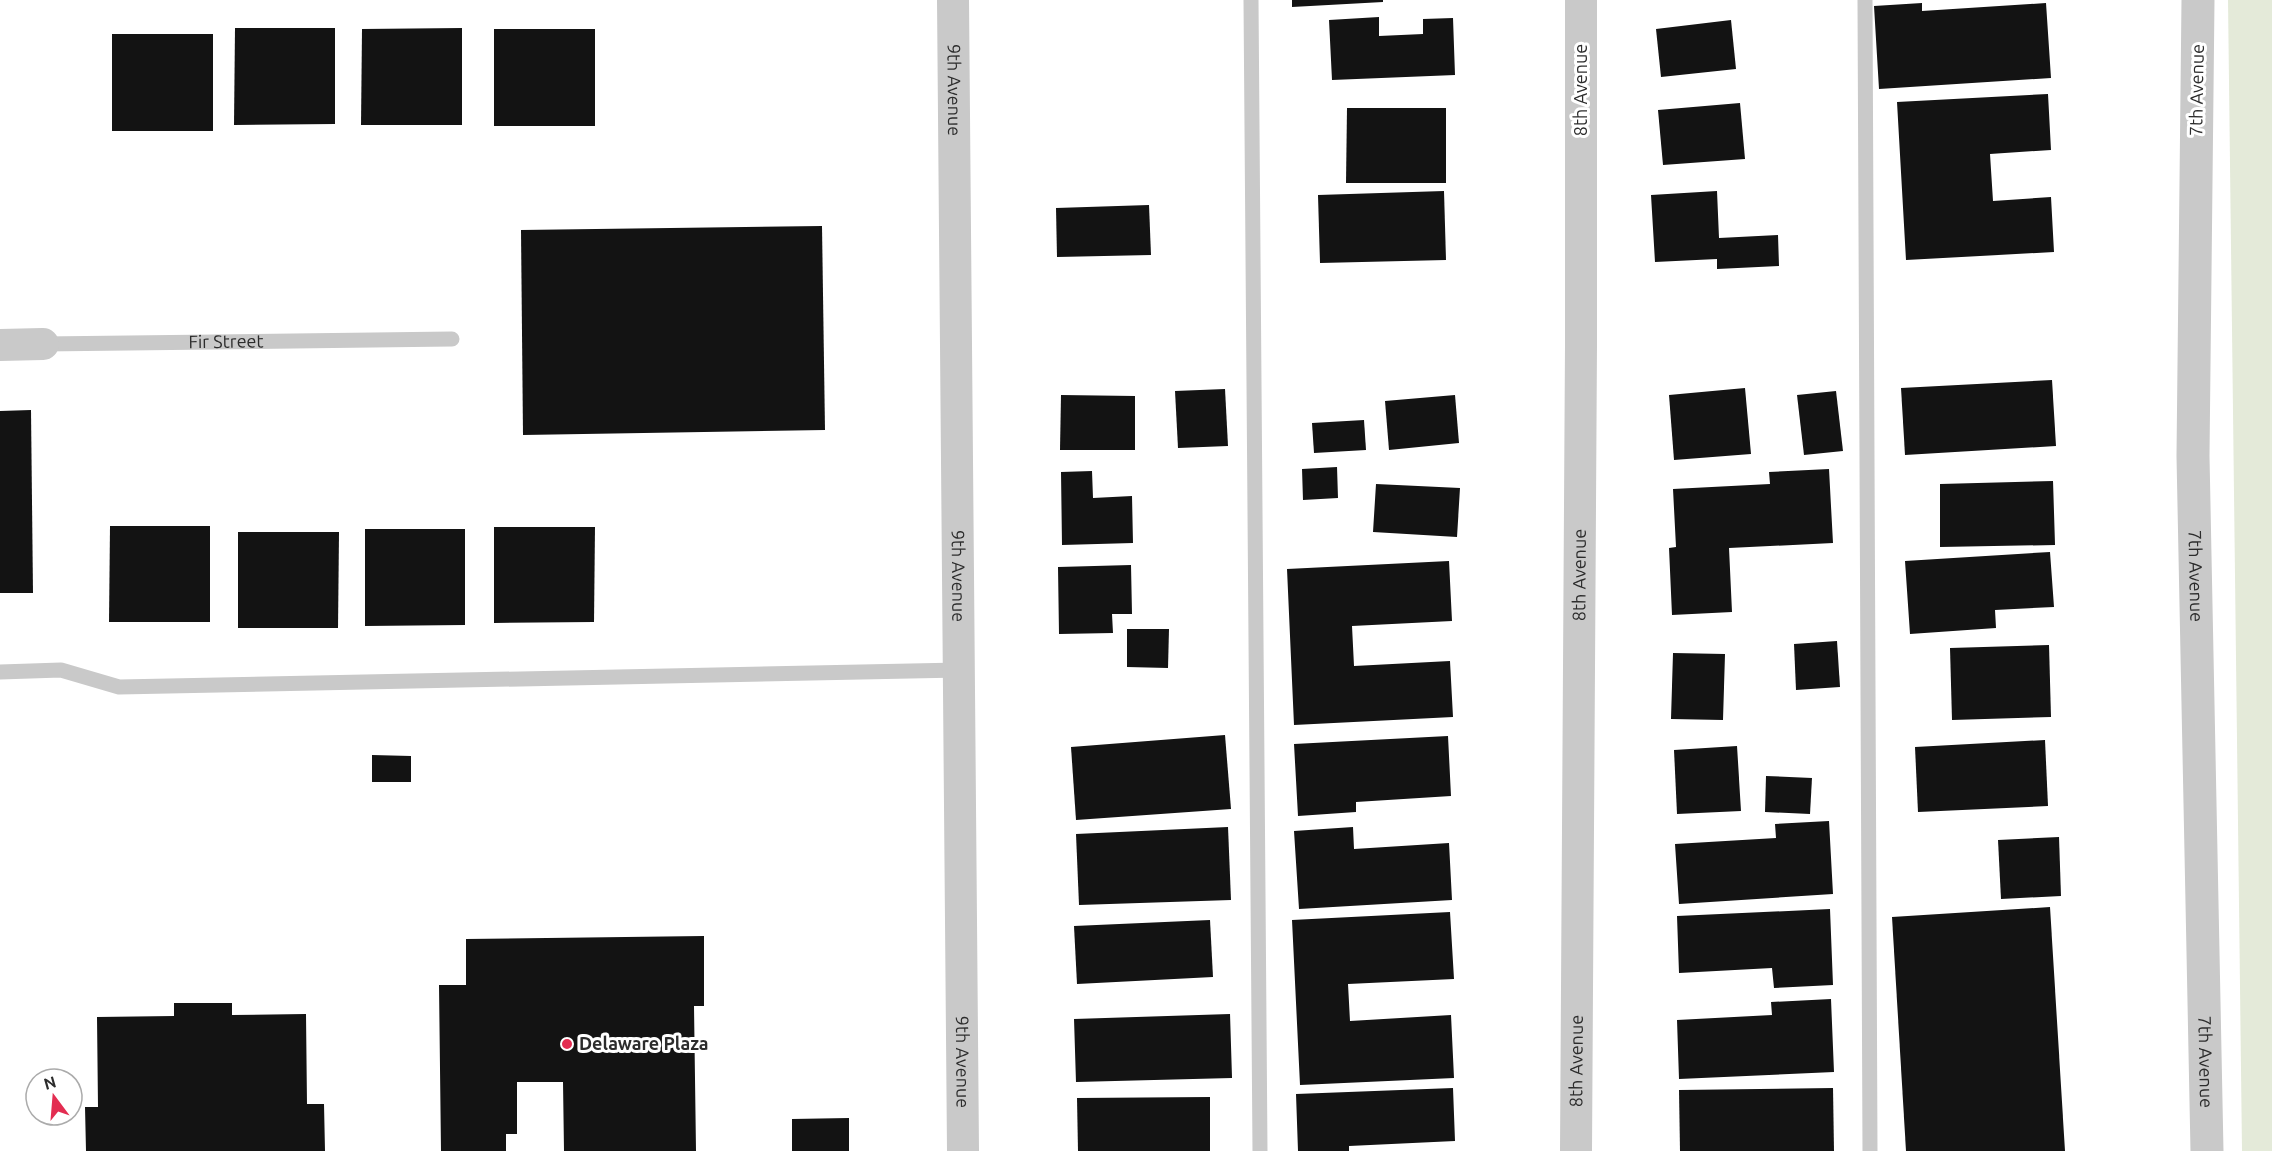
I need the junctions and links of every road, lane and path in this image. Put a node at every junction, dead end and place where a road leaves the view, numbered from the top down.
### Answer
1 (953, 0) edge
2 (1251, 0) edge
3 (1581, 0) edge
4 (1865, 0) edge
5 (2198, 0) edge
6 (452, 339) dead end
7 (42, 344) joint
8 (0, 345) edge
9 (960, 670) junction
10 (0, 672) edge
11 (963, 1151) edge
12 (1260, 1151) edge
13 (1576, 1151) edge
14 (1870, 1151) edge
15 (2207, 1151) edge

1 - 9 street, 9th Avenue
2 - 12 lane
3 - 13 street, 8th Avenue
4 - 14 lane
5 - 15 street, 7th Avenue
6 - 7 lane, Fir Street
7 - 8 street, Fir Street
9 - 10 lane
9 - 11 street, 9th Avenue

